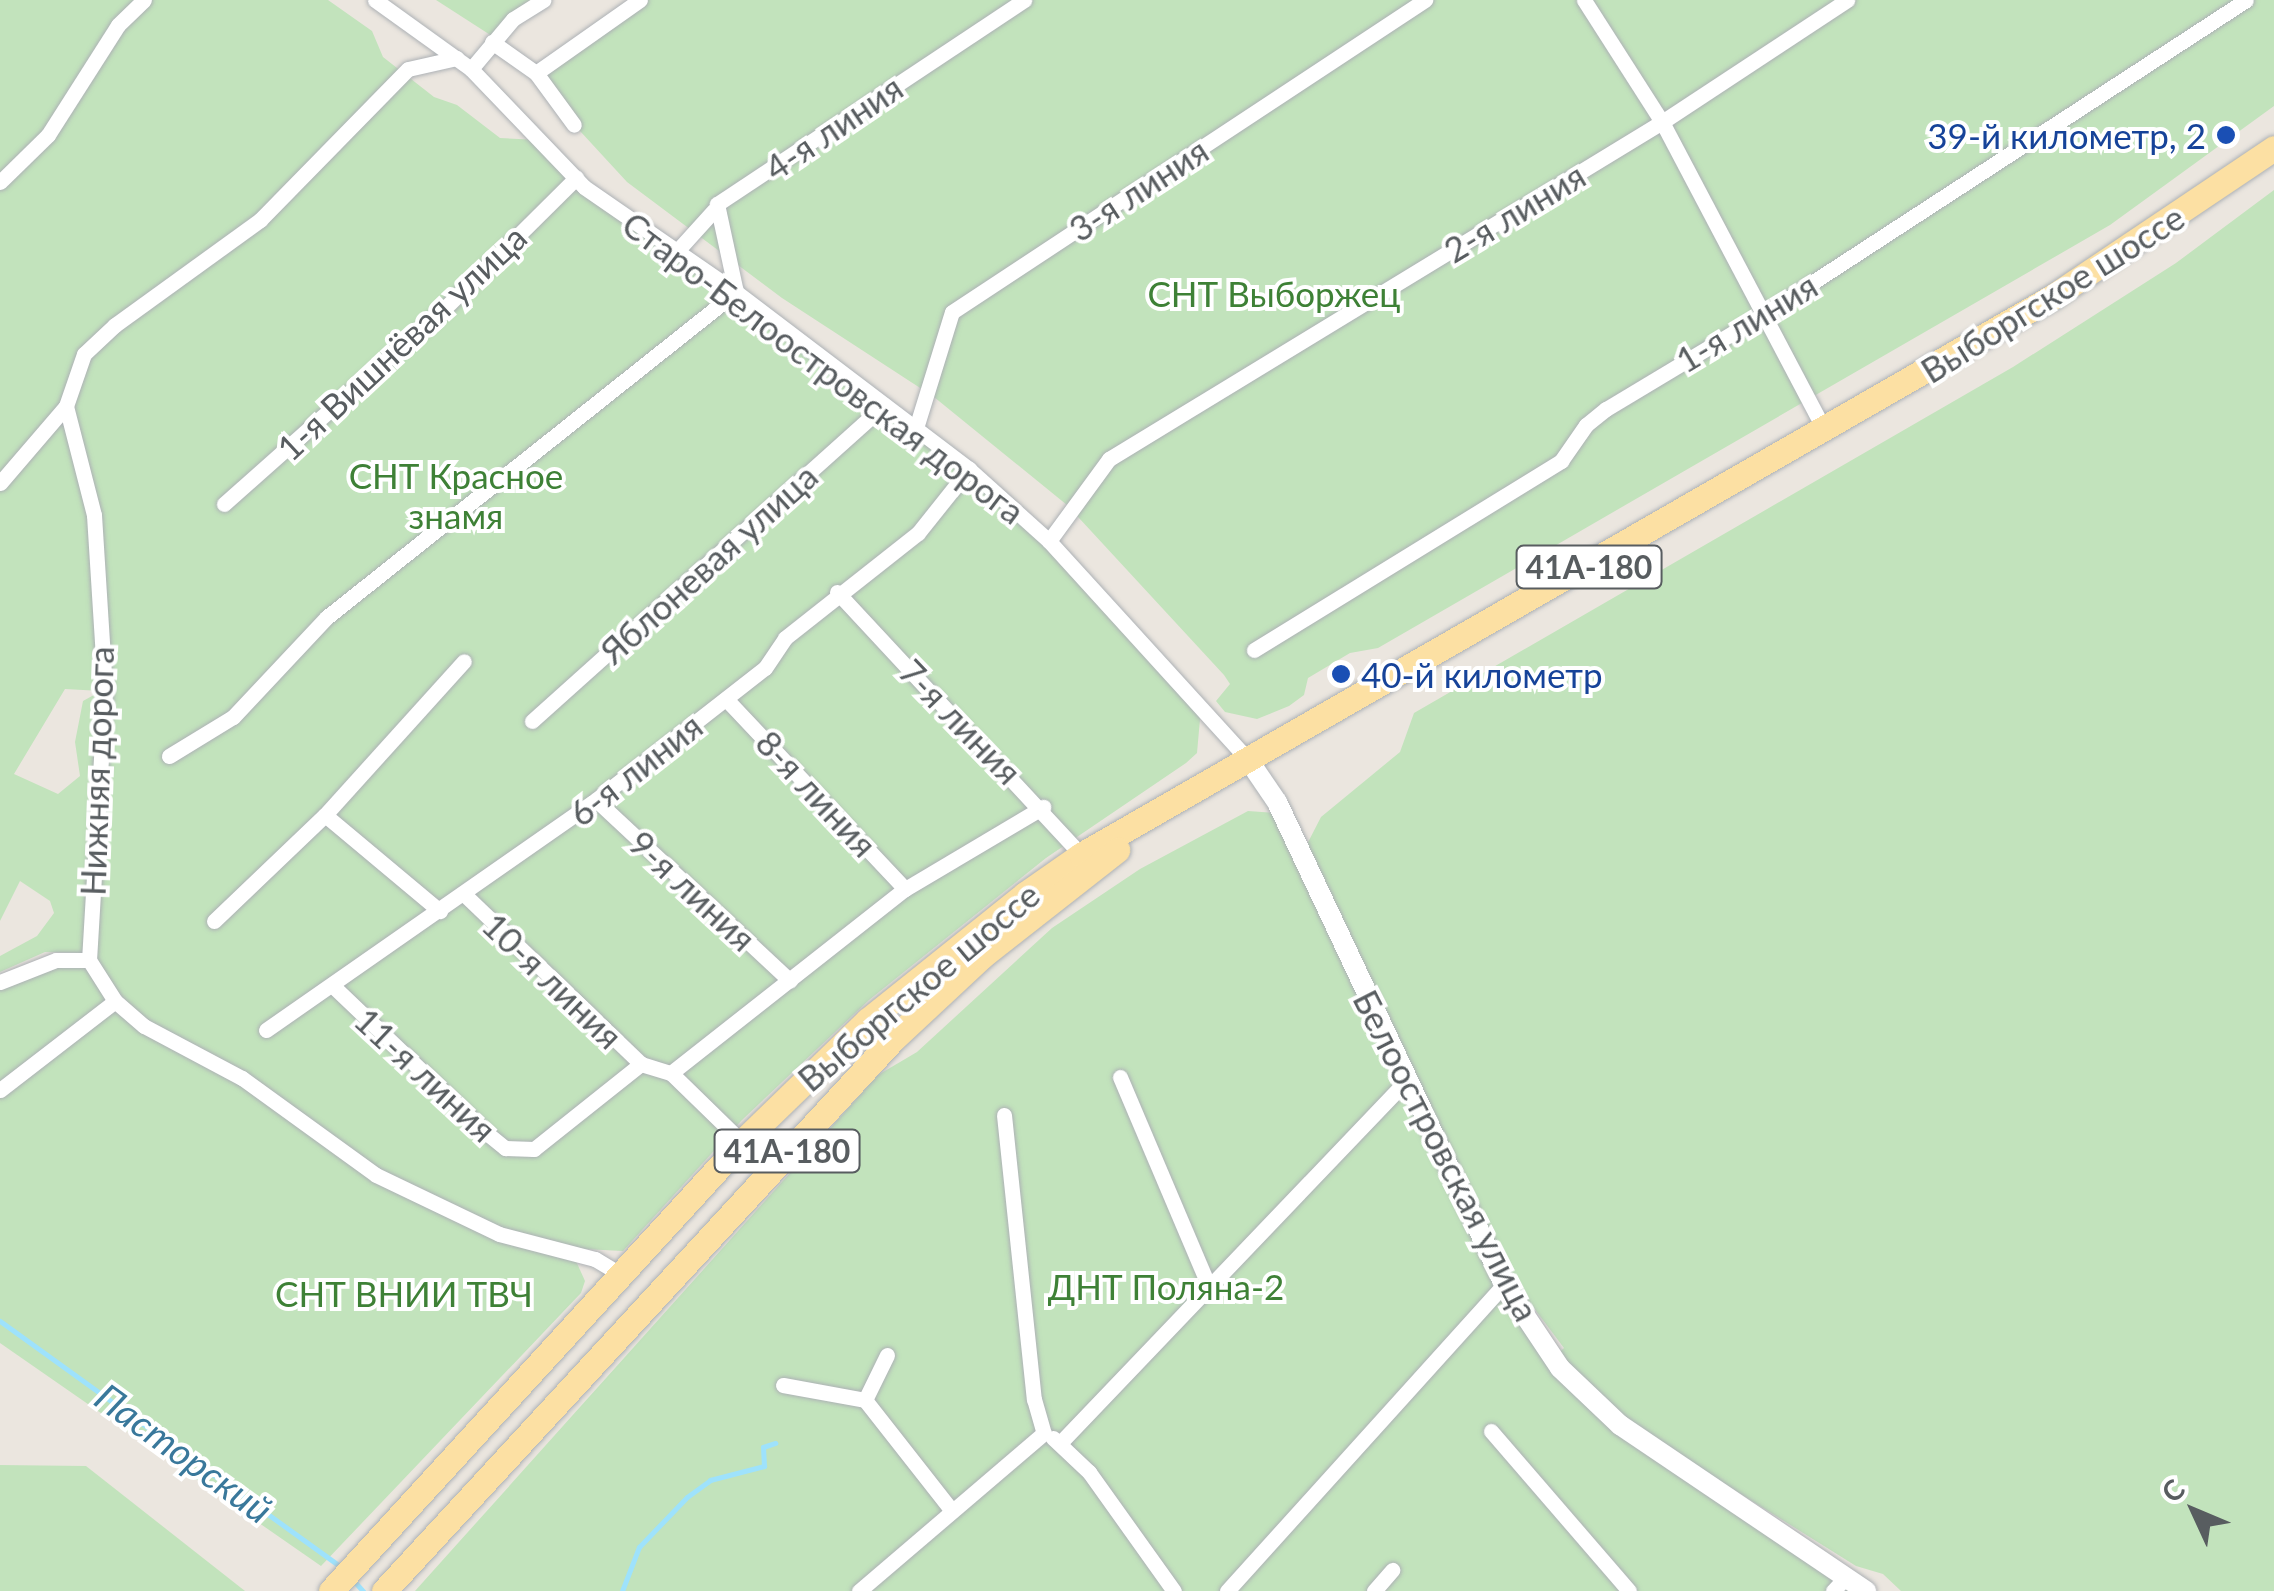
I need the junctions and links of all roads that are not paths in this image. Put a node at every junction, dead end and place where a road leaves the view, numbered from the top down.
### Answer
1 (144, 0) edge
2 (375, 0) edge
3 (544, 0) edge
4 (640, 0) edge
5 (1024, 0) edge
6 (1425, 0) edge
7 (1584, 0) edge
8 (1848, 0) edge
9 (2246, 0) edge
10 (492, 42) junction
11 (457, 58) junction
12 (471, 69) junction
13 (536, 73) junction
14 (1662, 122) junction
15 (574, 125) dead end
16 (2274, 148) edge
17 (576, 178) junction
18 (0, 182) edge
19 (714, 210) junction
20 (677, 251) junction
21 (736, 292) junction
22 (1764, 314) junction
23 (66, 406) junction
24 (884, 406) junction
25 (48, 428) junction
26 (916, 428) junction
27 (70, 430) junction
28 (1826, 431) junction
29 (3, 470) edge
30 (969, 470) junction
31 (224, 504) dead end
32 (1049, 540) junction
33 (837, 592) junction
34 (1254, 650) dead end
35 (464, 661) dead end
36 (726, 699) junction
37 (532, 721) dead end
38 (170, 756) dead end
39 (1250, 761) junction
40 (1188, 796) junction
41 (596, 800) junction
42 (1043, 807) junction
43 (324, 815) junction
44 (1080, 855) junction
45 (906, 889) junction
46 (465, 895) junction
47 (440, 911) junction
48 (214, 920) dead end
49 (89, 960) junction
50 (790, 981) junction
51 (0, 982) edge
52 (334, 987) junction
53 (115, 1001) junction
54 (266, 1030) dead end
55 (641, 1064) junction
56 (670, 1073) junction
57 (1120, 1077) dead end
58 (1406, 1081) junction
59 (0, 1090) edge
60 (1004, 1115) dead end
61 (742, 1142) junction
62 (618, 1273) junction
63 (1504, 1284) junction
64 (1211, 1291) junction
65 (887, 1355) dead end
66 (783, 1385) dead end
67 (864, 1400) junction
68 (1492, 1431) dead end
69 (1044, 1433) junction
70 (1061, 1442) junction
71 (952, 1511) junction
72 (1392, 1570) dead end
73 (1839, 1584) edge
74 (1171, 1590) edge
75 (331, 1591) edge
76 (384, 1591) edge
77 (859, 1591) edge
78 (1227, 1591) edge
79 (1374, 1591) edge
80 (1628, 1591) edge
81 (1866, 1591) edge

1 - 18 street
2 - 11 street, Старо-Белоостровская дорога
3 - 10 street
4 - 13 street
5 - 19 street, 4-я линия
6 - 26 street, 3-я линия
7 - 14 street
8 - 14 street, 2-я линия
9 - 22 street, 1-я линия
10 - 12 street
10 - 13 street
11 - 12 street, Старо-Белоостровская дорога
11 - 23 street
12 - 17 street, Старо-Белоостровская дорога
13 - 15 street
14 - 22 street
14 - 32 street, 2-я линия
16 - 28 main road, Выборгское шоссе / 41А-180
17 - 20 street, Старо-Белоостровская дорога
17 - 31 street, 1-я Вишнёвая улица
19 - 20 street, 4-я линия
19 - 21 street
20 - 21 street, Старо-Белоостровская дорога
21 - 24 street, Старо-Белоостровская дорога
21 - 38 street
22 - 28 street
22 - 34 street, 1-я линия
23 - 25 street
23 - 27 street, Нижняя дорога
24 - 26 street, Старо-Белоостровская дорога
24 - 37 street, Яблоневая улица
25 - 27 street
25 - 29 street
26 - 30 street, Старо-Белоостровская дорога
27 - 49 street, Нижняя дорога
28 - 39 main road, 41А-180
30 - 32 street, Старо-Белоостровская дорога
30 - 33 street, 6-я линия
32 - 39 street, Старо-Белоостровская дорога
33 - 36 street, 6-я линия
33 - 42 street, 7-я линия
35 - 43 street
36 - 41 street, 6-я линия
36 - 45 street, 8-я линия
39 - 40 main road, Выборгское шоссе / 41А-180
39 - 58 street, Белоостровская улица
40 - 44 main road, Выборгское шоссе / 41А-180
40 - 76 main road, Выборгское шоссе / 41А-180
41 - 46 street, 6-я линия
41 - 50 street, 9-я линия
42 - 44 street, 7-я линия
42 - 45 street
43 - 47 street
43 - 48 street
44 - 61 main road, Выборгское шоссе / 41А-180
45 - 50 street
46 - 47 street, 6-я линия
46 - 55 street, 10-я линия
47 - 52 street, 6-я линия
49 - 51 street
49 - 53 street
50 - 56 street
52 - 54 street, 6-я линия
52 - 55 street, 11-я линия
53 - 59 street
53 - 62 street
55 - 56 street
56 - 61 street
57 - 64 street
58 - 63 street, Белоостровская улица
58 - 64 street
60 - 69 street
61 - 62 main road, Выборгское шоссе / 41А-180
62 - 75 main road, Выборгское шоссе / 41А-180
63 - 73 street, Белоостровская улица
63 - 78 street
64 - 70 street
65 - 67 street
66 - 67 street
67 - 71 street
68 - 80 street
69 - 70 street
69 - 71 street
70 - 74 street
71 - 77 street
72 - 79 street
73 - 81 street, Белоостровская улица

